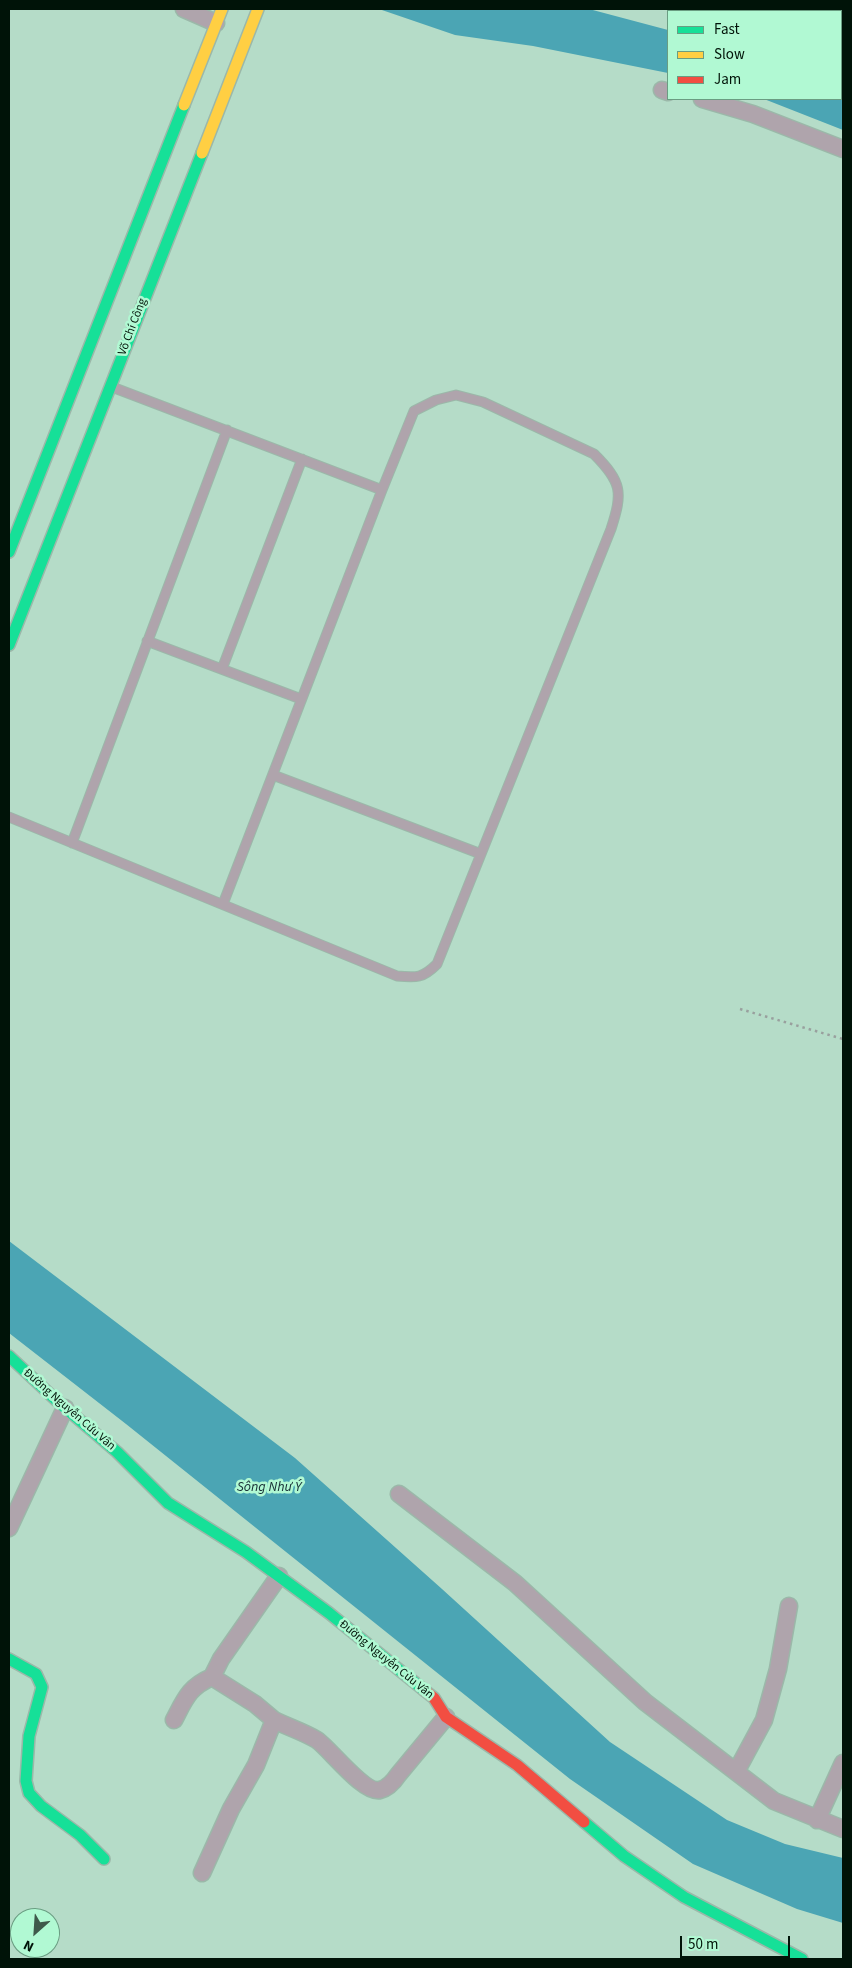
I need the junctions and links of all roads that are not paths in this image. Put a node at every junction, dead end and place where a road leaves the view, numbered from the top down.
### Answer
1 (184, 9) edge
2 (258, 9) edge
3 (219, 16) edge
4 (705, 100) edge
5 (843, 149) edge
6 (110, 386) junction
7 (227, 430) junction
8 (302, 459) junction
9 (382, 490) junction
10 (9, 552) edge
11 (147, 641) junction
12 (9, 645) edge
13 (222, 669) junction
14 (302, 699) junction
15 (273, 775) junction
16 (9, 817) edge
17 (72, 843) junction
18 (481, 854) junction
19 (223, 904) junction
20 (9, 1356) edge
21 (65, 1408) junction
22 (399, 1494) dead end
23 (9, 1528) edge
24 (279, 1576) junction
25 (789, 1606) dead end
26 (9, 1659) edge
27 (212, 1677) junction
28 (446, 1717) junction
29 (174, 1720) dead end
30 (274, 1720) junction
31 (843, 1763) edge
32 (736, 1772) junction
33 (817, 1820) junction
34 (843, 1829) edge
35 (104, 1859) dead end
36 (202, 1873) dead end
37 (802, 1959) edge

1 - 3 street
2 - 6 street, Võ Chí Công
3 - 10 street
4 - 5 street
6 - 7 lane
6 - 12 street, Võ Chí Công
7 - 8 lane
7 - 11 lane
8 - 9 lane
8 - 13 lane
9 - 14 lane
9 - 18 lane
11 - 13 lane
11 - 17 lane
13 - 14 lane
14 - 15 lane
15 - 18 lane
15 - 19 lane
16 - 17 lane
17 - 19 lane
18 - 19 lane
20 - 21 street, Đường Nguyễn Cửu Vân
21 - 23 street
21 - 24 street, Đường Nguyễn Cửu Vân
22 - 32 street
24 - 27 street
24 - 28 street, Đường Nguyễn Cửu Vân
25 - 32 street
26 - 35 street
27 - 29 street
27 - 30 street
28 - 30 street
28 - 37 street, Đường Nguyễn Cửu Vân
30 - 36 street
31 - 33 street
32 - 33 street
33 - 34 street

